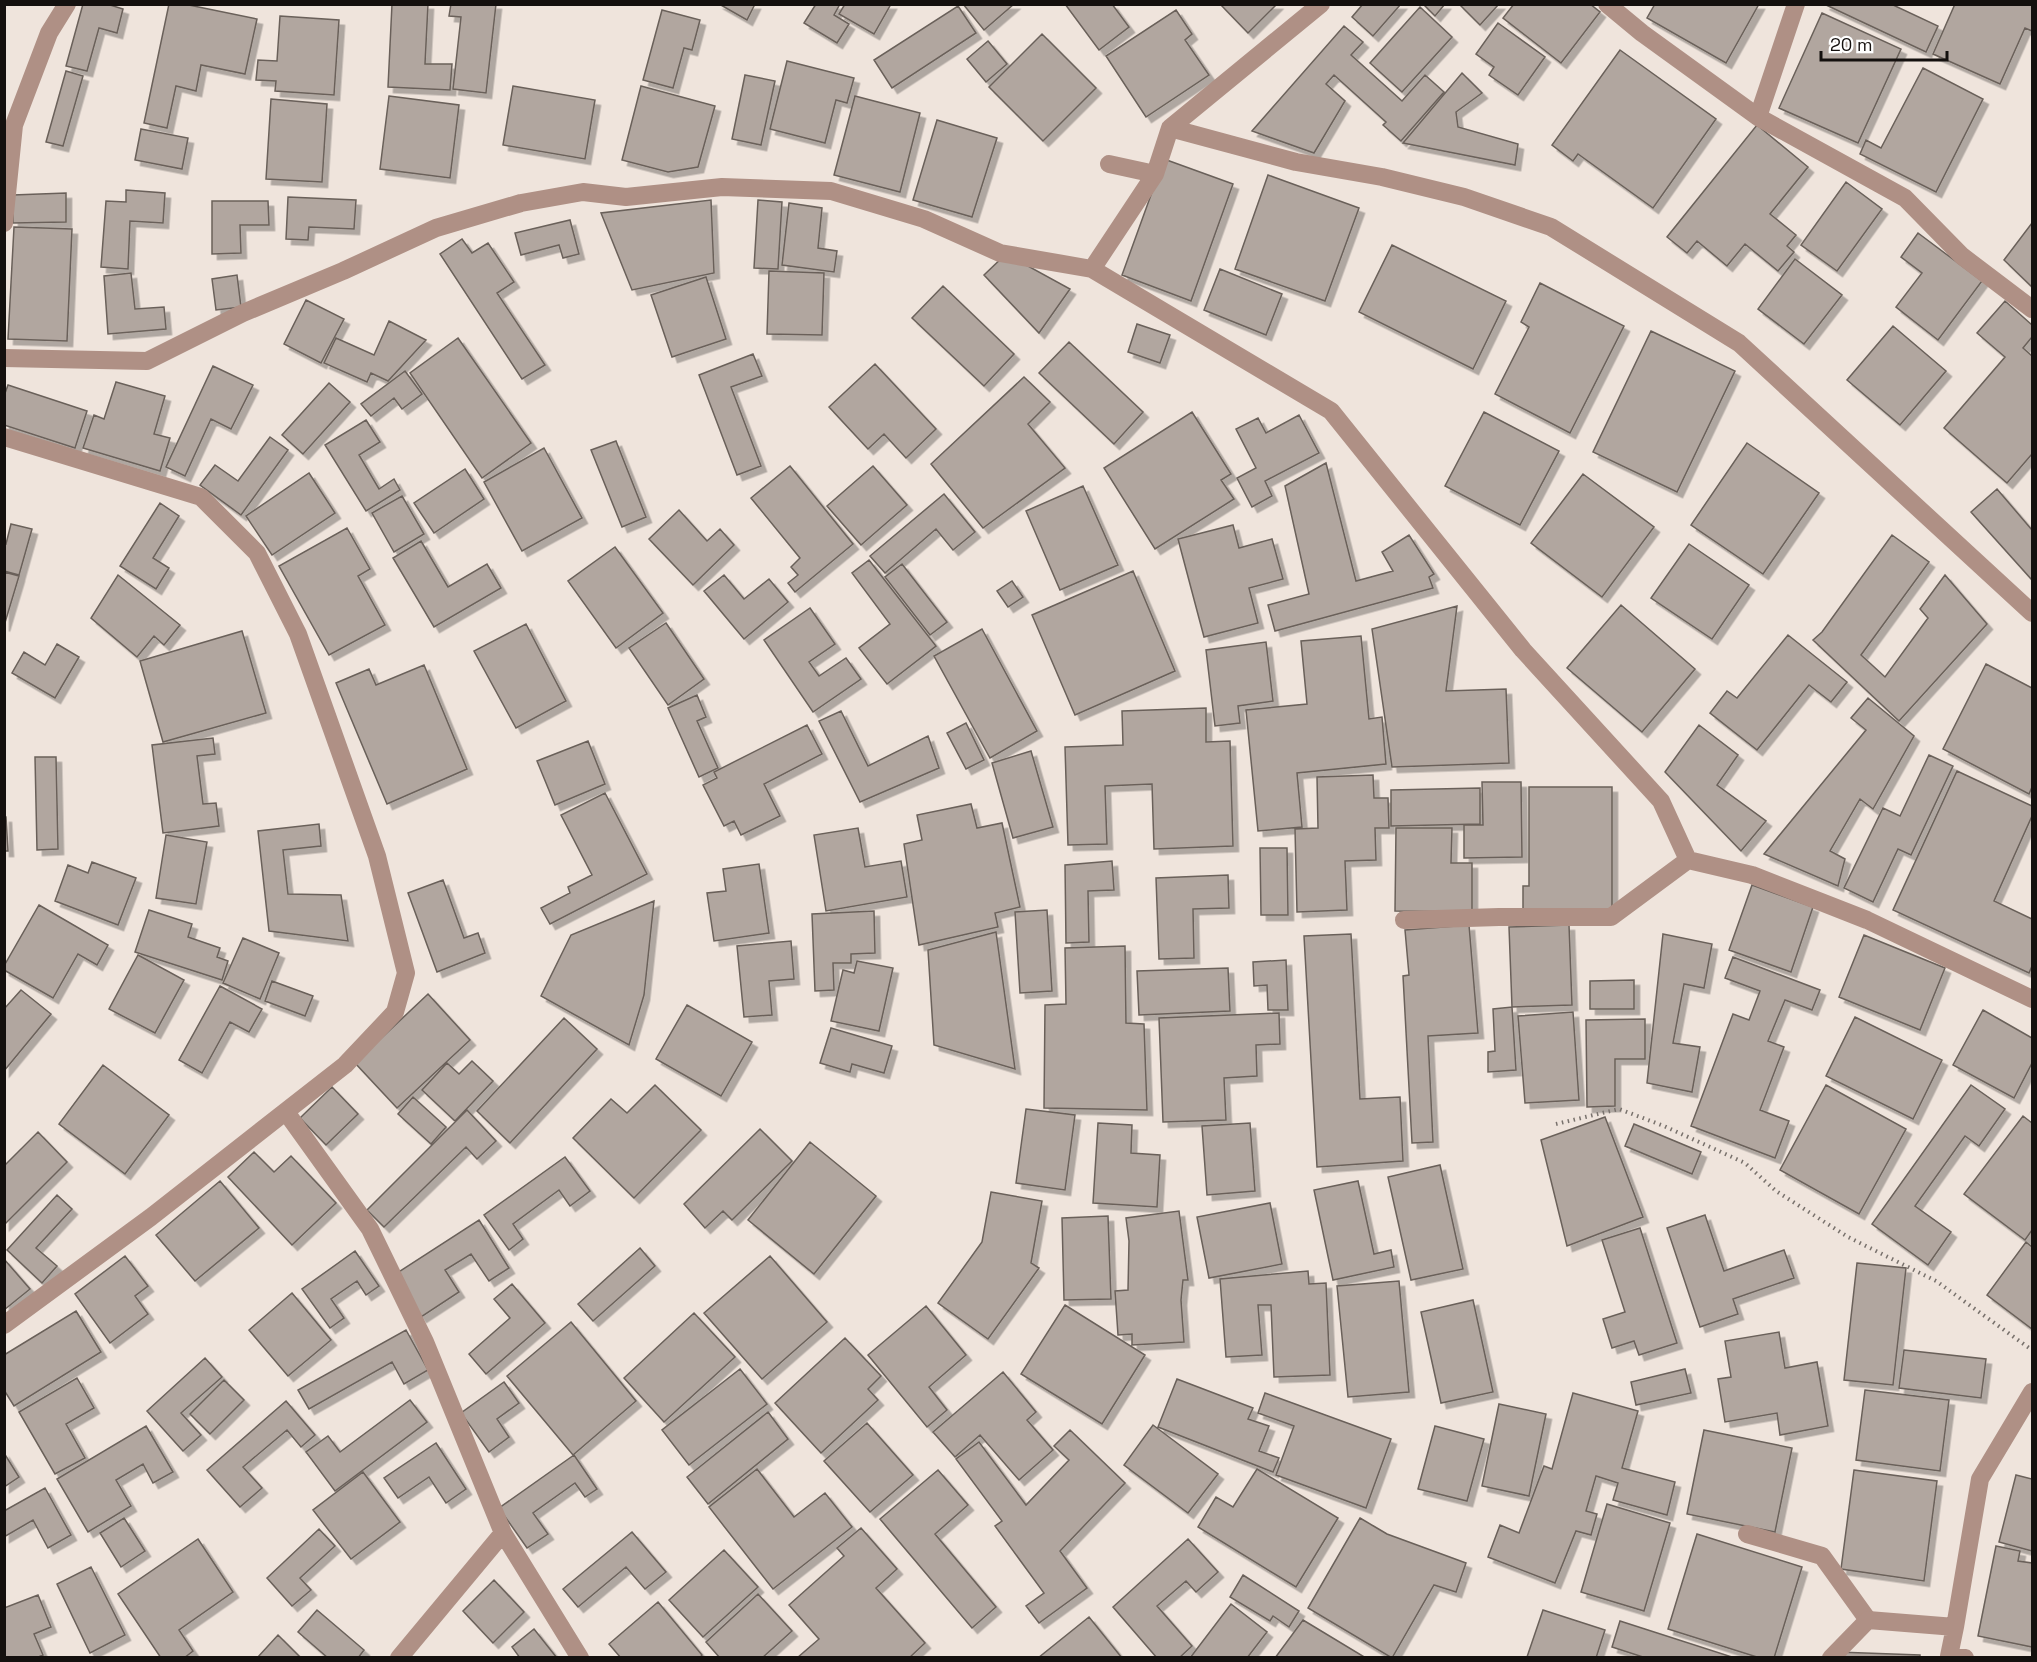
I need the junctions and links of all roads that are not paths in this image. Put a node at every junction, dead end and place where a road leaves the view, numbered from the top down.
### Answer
1 (67, 4) edge
2 (1321, 4) edge
3 (1607, 4) edge
4 (1796, 4) edge
5 (1758, 117) junction
6 (1170, 128) junction
7 (1109, 164) dead end
8 (1155, 174) junction
9 (7, 178) edge
10 (4, 223) edge
11 (1092, 269) junction
12 (2032, 309) edge
13 (4, 358) edge
14 (4, 437) edge
15 (2032, 613) edge
16 (1688, 860) junction
17 (1404, 920) dead end
18 (2032, 999) edge
19 (286, 1112) junction
20 (4, 1325) edge
21 (2032, 1392) edge
22 (502, 1533) junction
23 (1747, 1534) dead end
24 (1868, 1620) junction
25 (1954, 1627) junction
26 (399, 1658) edge
27 (580, 1658) edge
28 (1831, 1658) edge
29 (1965, 1658) edge

1 - 9 street
2 - 6 street
3 - 5 street
4 - 5 street
5 - 12 street
6 - 8 street
6 - 15 street
7 - 8 street
8 - 11 street
9 - 10 street
11 - 13 street
11 - 16 street
14 - 19 street
16 - 17 street
16 - 18 street
19 - 20 street
19 - 22 street
21 - 25 street
22 - 26 street
22 - 27 street
23 - 24 street
24 - 25 street
24 - 28 street
25 - 29 street

